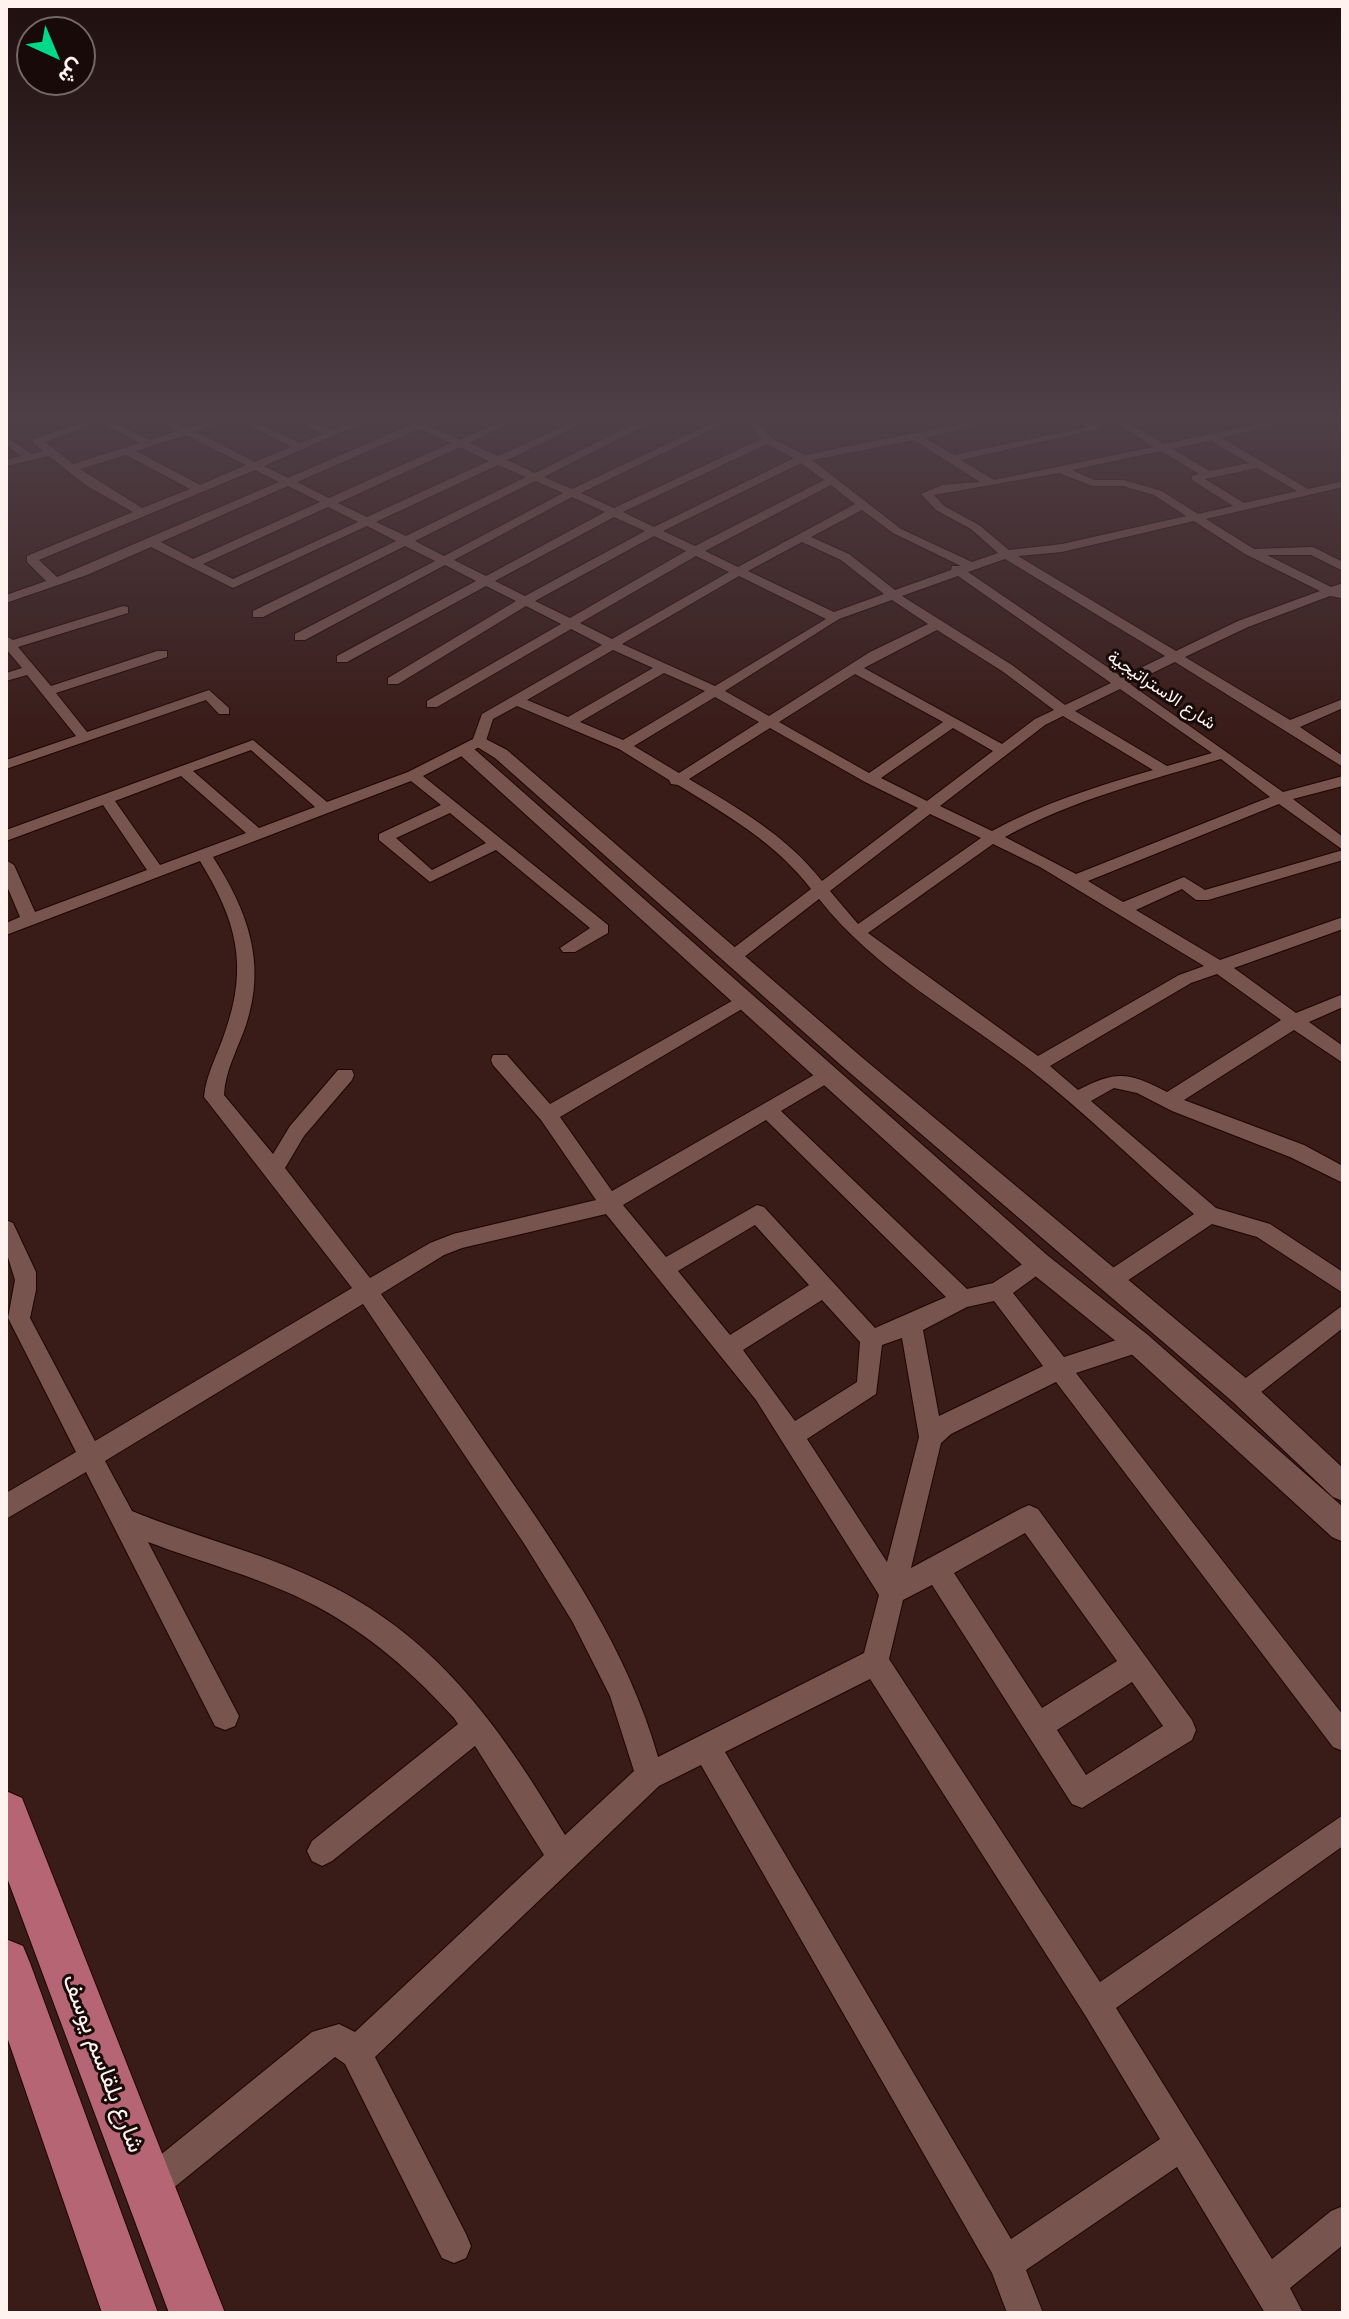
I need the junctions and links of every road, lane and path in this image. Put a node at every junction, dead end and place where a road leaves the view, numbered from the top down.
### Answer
1 (100, 530) edge
2 (178, 530) edge
3 (267, 530) edge
4 (349, 530) edge
5 (388, 530) edge
6 (423, 530) edge
7 (501, 530) edge
8 (579, 530) edge
9 (735, 530) edge
10 (818, 530) edge
11 (896, 530) edge
12 (979, 530) edge
13 (1141, 530) edge
14 (1219, 530) edge
15 (654, 531) joint
16 (804, 538) junction
17 (406, 539) junction
18 (151, 542) junction
19 (697, 550) junction
20 (1249, 551) junction
21 (1006, 554) junction
22 (445, 560) junction
23 (194, 563) junction
24 (962, 567) junction
25 (1343, 567) edge
26 (741, 570) junction
27 (484, 580) junction
28 (55, 582) junction
29 (1338, 592) edge
30 (890, 593) junction
31 (6, 599) edge
32 (526, 601) junction
33 (123, 610) dead end
34 (258, 614) dead end
35 (833, 617) junction
36 (569, 623) junction
37 (937, 625) junction
38 (300, 637) dead end
39 (8, 642) edge
40 (615, 646) junction
41 (162, 654) dead end
42 (1176, 658) junction
43 (342, 659) dead end
44 (855, 668) junction
45 (661, 669) junction
46 (30, 670) junction
47 (6, 677) edge
48 (393, 681) dead end
49 (1118, 684) junction
50 (713, 690) junction
51 (47, 692) junction
52 (518, 701) junction
53 (1343, 703) edge
54 (432, 704) dead end
55 (1062, 709) junction
56 (224, 711) dead end
57 (953, 722) junction
58 (769, 723) junction
59 (567, 724) junction
60 (1289, 726) junction
61 (85, 738) junction
62 (473, 746) junction
63 (624, 746) junction
64 (1003, 750) junction
65 (1223, 754) junction
66 (1343, 763) edge
67 (6, 765) edge
68 (183, 770) junction
69 (1165, 771) junction
70 (413, 775) junction
71 (870, 779) junction
72 (676, 781) junction
73 (1343, 781) edge
74 (1280, 798) junction
75 (106, 799) junction
76 (452, 806) junction
77 (929, 807) junction
78 (325, 808) junction
79 (257, 834) junction
80 (6, 836) edge
81 (993, 837) junction
82 (498, 843) junction
83 (1343, 845) edge
84 (203, 854) junction
85 (1343, 855) edge
86 (6, 865) edge
87 (157, 872) junction
88 (1075, 880) junction
89 (822, 890) junction
90 (1125, 908) junction
91 (30, 920) junction
92 (1343, 923) edge
93 (6, 929) edge
94 (857, 933) junction
95 (569, 948) dead end
96 (733, 957) junction
97 (1221, 968) junction
98 (746, 999) junction
99 (1343, 1000) edge
100 (1294, 1021) junction
101 (1343, 1056) edge
102 (500, 1060) dead end
103 (1037, 1065) junction
104 (345, 1075) dead end
105 (826, 1075) junction
106 (1077, 1099) junction
107 (1169, 1100) junction
108 (768, 1110) junction
109 (548, 1115) junction
110 (274, 1170) junction
111 (1343, 1175) edge
112 (609, 1203) junction
113 (1209, 1215) junction
114 (6, 1229) edge
115 (1038, 1263) junction
116 (663, 1269) junction
117 (1110, 1281) junction
118 (1343, 1284) edge
119 (824, 1287) junction
120 (369, 1290) junction
121 (999, 1291) junction
122 (963, 1299) junction
123 (1343, 1315) edge
124 (911, 1325) junction
125 (871, 1339) junction
126 (1138, 1343) junction
127 (728, 1348) junction
128 (1059, 1369) junction
129 (1243, 1393) junction
130 (792, 1436) junction
131 (931, 1437) junction
132 (88, 1457) junction
133 (1343, 1487) edge
134 (6, 1507) edge
135 (125, 1520) junction
136 (1343, 1527) edge
137 (936, 1569) junction
138 (892, 1592) junction
139 (875, 1662) junction
140 (1135, 1665) junction
141 (225, 1716) dead end
142 (479, 1725) junction
143 (1038, 1726) junction
144 (1343, 1737) edge
145 (706, 1747) junction
146 (649, 1776) junction
147 (6, 1814) edge
148 (1343, 1829) edge
149 (322, 1851) dead end
150 (562, 1858) junction
151 (6, 1963) edge
152 (1096, 2004) junction
153 (356, 2053) junction
154 (1182, 2144) junction
155 (149, 2186) junction
156 (1343, 2223) edge
157 (454, 2246) dead end
158 (1006, 2263) junction
159 (1277, 2298) edge
160 (130, 2313) edge
161 (197, 2313) edge
162 (1025, 2313) edge

1 - 28 street
2 - 18 street
3 - 23 street
4 - 23 street
5 - 17 street
6 - 17 street
7 - 22 street
8 - 27 street
9 - 19 street
10 - 16 street
11 - 24 street, شارع الاستراتيجية
12 - 21 street
13 - 21 street
14 - 20 street
15 - 19 street
15 - 32 street
16 - 26 street
16 - 30 street
17 - 22 street
17 - 34 street
18 - 23 street
18 - 28 street
19 - 26 street
19 - 36 street
20 - 25 street
20 - 29 street
21 - 24 street
21 - 42 street
22 - 27 street
22 - 38 street
24 - 30 street
24 - 49 street, شارع الاستراتيجية
26 - 35 street
26 - 40 street
27 - 32 street
27 - 43 street
28 - 31 street
29 - 42 street
30 - 35 street
30 - 37 street
32 - 36 street
32 - 48 street
33 - 39 street
35 - 50 street
36 - 40 street
36 - 54 street
37 - 44 street
37 - 55 street
39 - 46 street
40 - 45 street
40 - 52 street
41 - 51 street
42 - 49 street
42 - 60 street
44 - 57 street
44 - 58 street
45 - 50 street
45 - 59 street
46 - 47 street
46 - 51 street
49 - 55 street
49 - 65 street, شارع الاستراتيجية
50 - 58 street
50 - 63 street
51 - 61 street
52 - 59 street
52 - 62 street
53 - 60 street
55 - 64 street
55 - 69 street
56 - 61 street
57 - 64 street
57 - 71 street
58 - 71 street
58 - 72 street
59 - 63 street
60 - 66 street
61 - 67 street
62 - 70 street
62 - 96 street
62 - 98 street
63 - 72 street
64 - 77 street
65 - 69 street
65 - 74 street, شارع الاستراتيجية
68 - 75 street
68 - 78 street
68 - 79 street
69 - 81 street
70 - 76 street
70 - 78 street
71 - 77 street
72 - 89 street
73 - 74 street
74 - 83 street, شارع الاستراتيجية
74 - 88 street
75 - 80 street
75 - 87 street
76 - 82 street
76 - 82 street
77 - 81 street
77 - 89 street
78 - 79 street
79 - 84 street
81 - 88 street
81 - 94 street
82 - 95 street
84 - 87 street
84 - 110 street
85 - 90 street
86 - 91 street
87 - 91 street
88 - 90 street
89 - 94 street
89 - 96 street
90 - 97 street
91 - 93 street
92 - 97 street
94 - 103 street
96 - 117 street
97 - 100 street
97 - 103 street
98 - 105 street
98 - 109 street
99 - 100 street
100 - 101 street
100 - 107 street
102 - 109 street
103 - 106 street
104 - 110 street
105 - 108 street
105 - 115 street
106 - 107 street
106 - 113 street
107 - 111 street
108 - 112 street
108 - 122 street
109 - 112 street
110 - 120 street
112 - 116 street
112 - 120 street
113 - 117 street
113 - 118 street
114 - 132 street
115 - 121 street
115 - 126 street
116 - 119 street
116 - 127 street
117 - 129 street
119 - 125 street
119 - 127 street
120 - 132 street
120 - 146 street
121 - 122 street
121 - 128 street
122 - 124 street
123 - 129 street
124 - 125 street
124 - 131 street
125 - 130 street
126 - 128 street
126 - 136 street
127 - 130 street
128 - 131 street
128 - 144 street
129 - 133 street
130 - 138 street
131 - 138 street
132 - 134 street
132 - 135 street
135 - 141 street
135 - 142 street
137 - 138 street
137 - 140 street
137 - 143 street
138 - 139 street
139 - 145 street
139 - 152 street
140 - 143 street
140 - 143 street
142 - 149 street
142 - 150 street
145 - 146 street
145 - 158 street
146 - 150 street
147 - 155 main road, شارع بلقاسم يوسف
148 - 152 street
150 - 153 street
151 - 160 main road
152 - 154 street
153 - 155 street
153 - 157 street
154 - 158 street
154 - 159 street
155 - 161 main road, شارع بلقاسم يوسف
156 - 159 street
158 - 162 street

